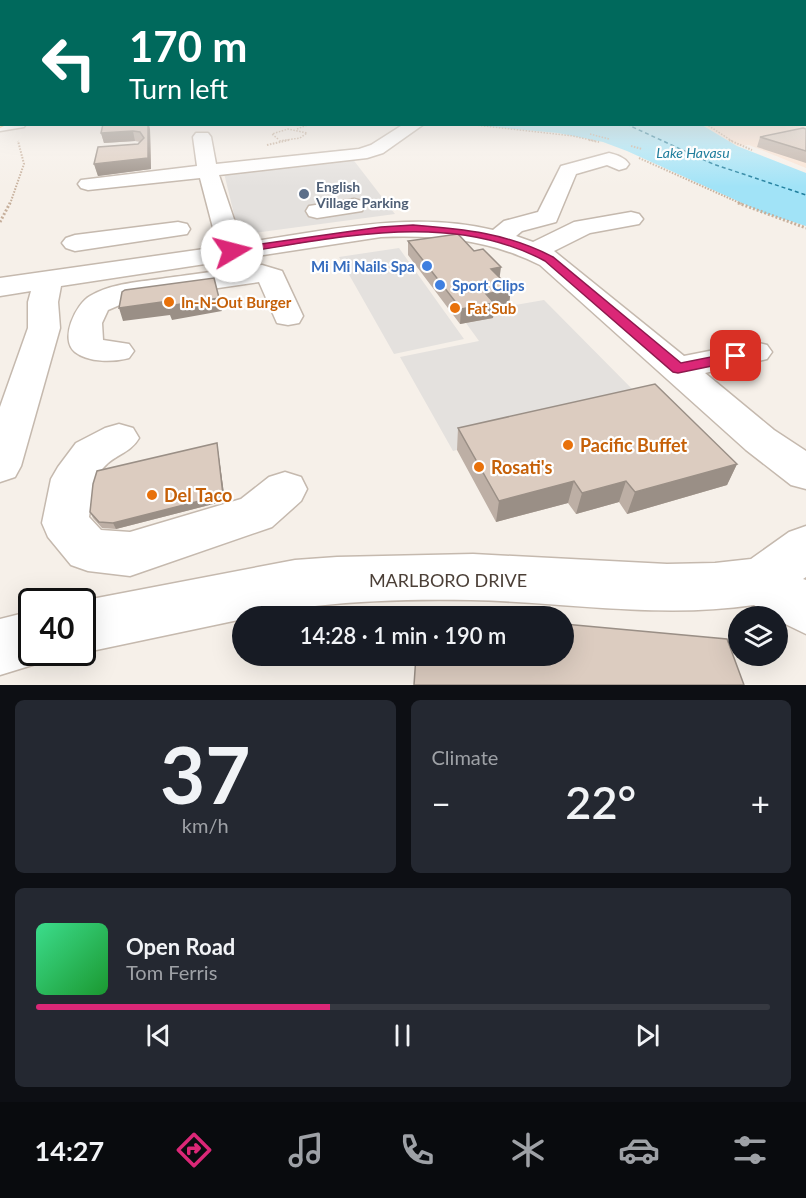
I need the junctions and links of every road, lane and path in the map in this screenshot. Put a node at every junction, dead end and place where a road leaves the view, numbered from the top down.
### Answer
1 (304, 126) edge
2 (413, 126) edge
3 (520, 126) edge
4 (709, 126) edge
5 (19, 129) edge
6 (296, 129) junction
7 (519, 130) dead end
8 (202, 137) dead end
9 (752, 150) dead end
10 (619, 164) dead end
11 (208, 171) junction
12 (88, 184) dead end
13 (354, 206) dead end
14 (317, 211) dead end
15 (630, 219) dead end
16 (0, 222) edge
17 (178, 229) dead end
18 (498, 239) junction
19 (75, 243) dead end
20 (232, 251) junction
21 (535, 251) junction
22 (49, 279) junction
23 (0, 287) edge
24 (288, 316) dead end
25 (117, 351) dead end
26 (755, 352) dead end
27 (678, 368) junction
28 (119, 438) dead end
29 (0, 466) edge
30 (806, 473) edge
31 (285, 489) dead end
32 (806, 547) edge
33 (760, 581) junction
34 (806, 609) edge
35 (96, 623) edge
36 (18, 642) edge
37 (0, 647) edge

1 - 6 path
2 - 11 street
3 - 7 path
4 - 9 path
5 - 16 path
6 - 6 path
8 - 11 street
10 - 18 street
11 - 12 street
11 - 20 street
13 - 14 street
15 - 21 street
17 - 19 street
18 - 20 street
18 - 21 street
20 - 22 street
21 - 27 street
22 - 23 street
22 - 29 street
24 - 25 street
26 - 27 street
27 - 30 street
28 - 31 street
32 - 33 street, MARLBORO DRIVE
33 - 34 street
33 - 35 street, MARLBORO DRIVE
36 - 37 street

